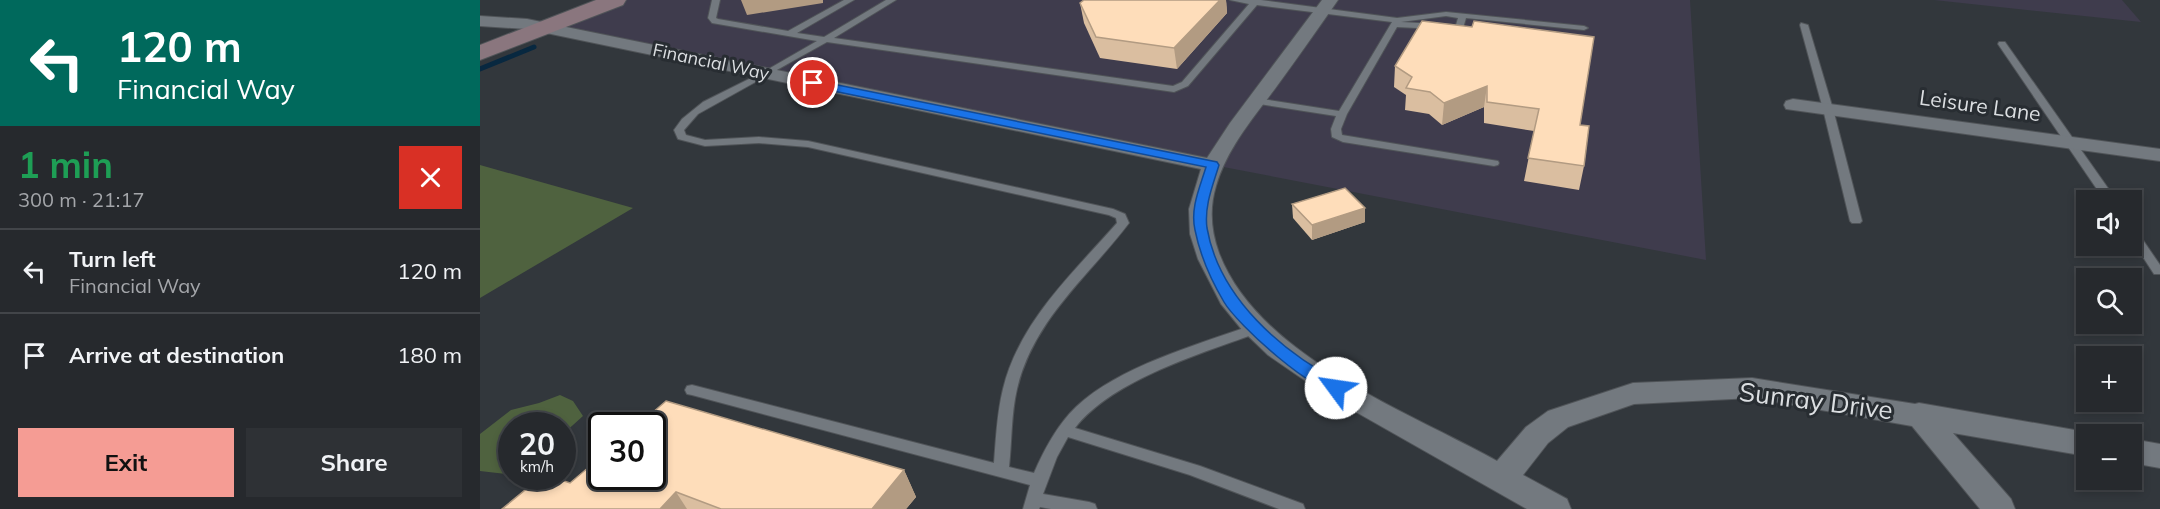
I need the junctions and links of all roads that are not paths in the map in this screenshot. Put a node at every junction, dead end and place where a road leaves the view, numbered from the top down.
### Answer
1 (588, 0) edge
2 (615, 0) edge
3 (716, 0) edge
4 (850, 0) edge
5 (892, 0) edge
6 (1234, 0) edge
7 (1256, 1) edge
8 (1327, 5) edge
9 (480, 7) edge
10 (1463, 16) junction
11 (480, 21) edge
12 (1395, 22) junction
13 (528, 24) junction
14 (1804, 25) dead end
15 (1584, 28) dead end
16 (789, 34) junction
17 (827, 38) junction
18 (480, 42) edge
19 (2002, 44) dead end
20 (480, 53) edge
21 (767, 74) junction
22 (1256, 101) junction
23 (1793, 105) dead end
24 (1828, 110) junction
25 (1342, 114) junction
26 (2073, 143) junction
27 (2160, 155) edge
28 (1494, 164) dead end
29 (1213, 165) junction
30 (2104, 190) edge
31 (1856, 221) dead end
32 (2142, 246) edge
33 (2158, 271) dead end
34 (1255, 329) junction
35 (692, 390) dead end
36 (1919, 414) junction
37 (1066, 431) junction
38 (2076, 442) edge
39 (2142, 453) edge
40 (2160, 456) edge
41 (1001, 471) junction
42 (1502, 478) junction
43 (1040, 481) junction
44 (1032, 504) edge
45 (1089, 509) edge
46 (1297, 509) edge
47 (1555, 509) edge
48 (1999, 509) edge

1 - 13 main road
2 - 13 main road
3 - 16 lane
4 - 16 lane
5 - 17 lane
6 - 7 lane
7 - 8 lane
7 - 17 lane
8 - 12 lane
8 - 22 street
9 - 13 street
10 - 12 lane
10 - 12 lane
10 - 15 lane
11 - 13 street
12 - 25 lane
13 - 18 main road
13 - 20 main road
13 - 21 street, Financial Way
14 - 24 lane
16 - 17 lane
17 - 21 lane
19 - 26 lane
21 - 29 street, Financial Way
21 - 41 lane
22 - 25 lane
22 - 29 street
23 - 24 street, Leisure Lane
24 - 26 street, Leisure Lane
24 - 31 lane
25 - 28 lane
26 - 27 street, Leisure Lane
26 - 30 lane
29 - 34 street
32 - 33 lane
34 - 37 lane
34 - 42 street
35 - 41 lane
36 - 38 street, Sunray Drive
36 - 42 street, Sunray Drive
36 - 48 street
37 - 43 lane
37 - 46 lane
39 - 40 street
41 - 43 lane
42 - 47 street
43 - 44 lane
44 - 45 lane

